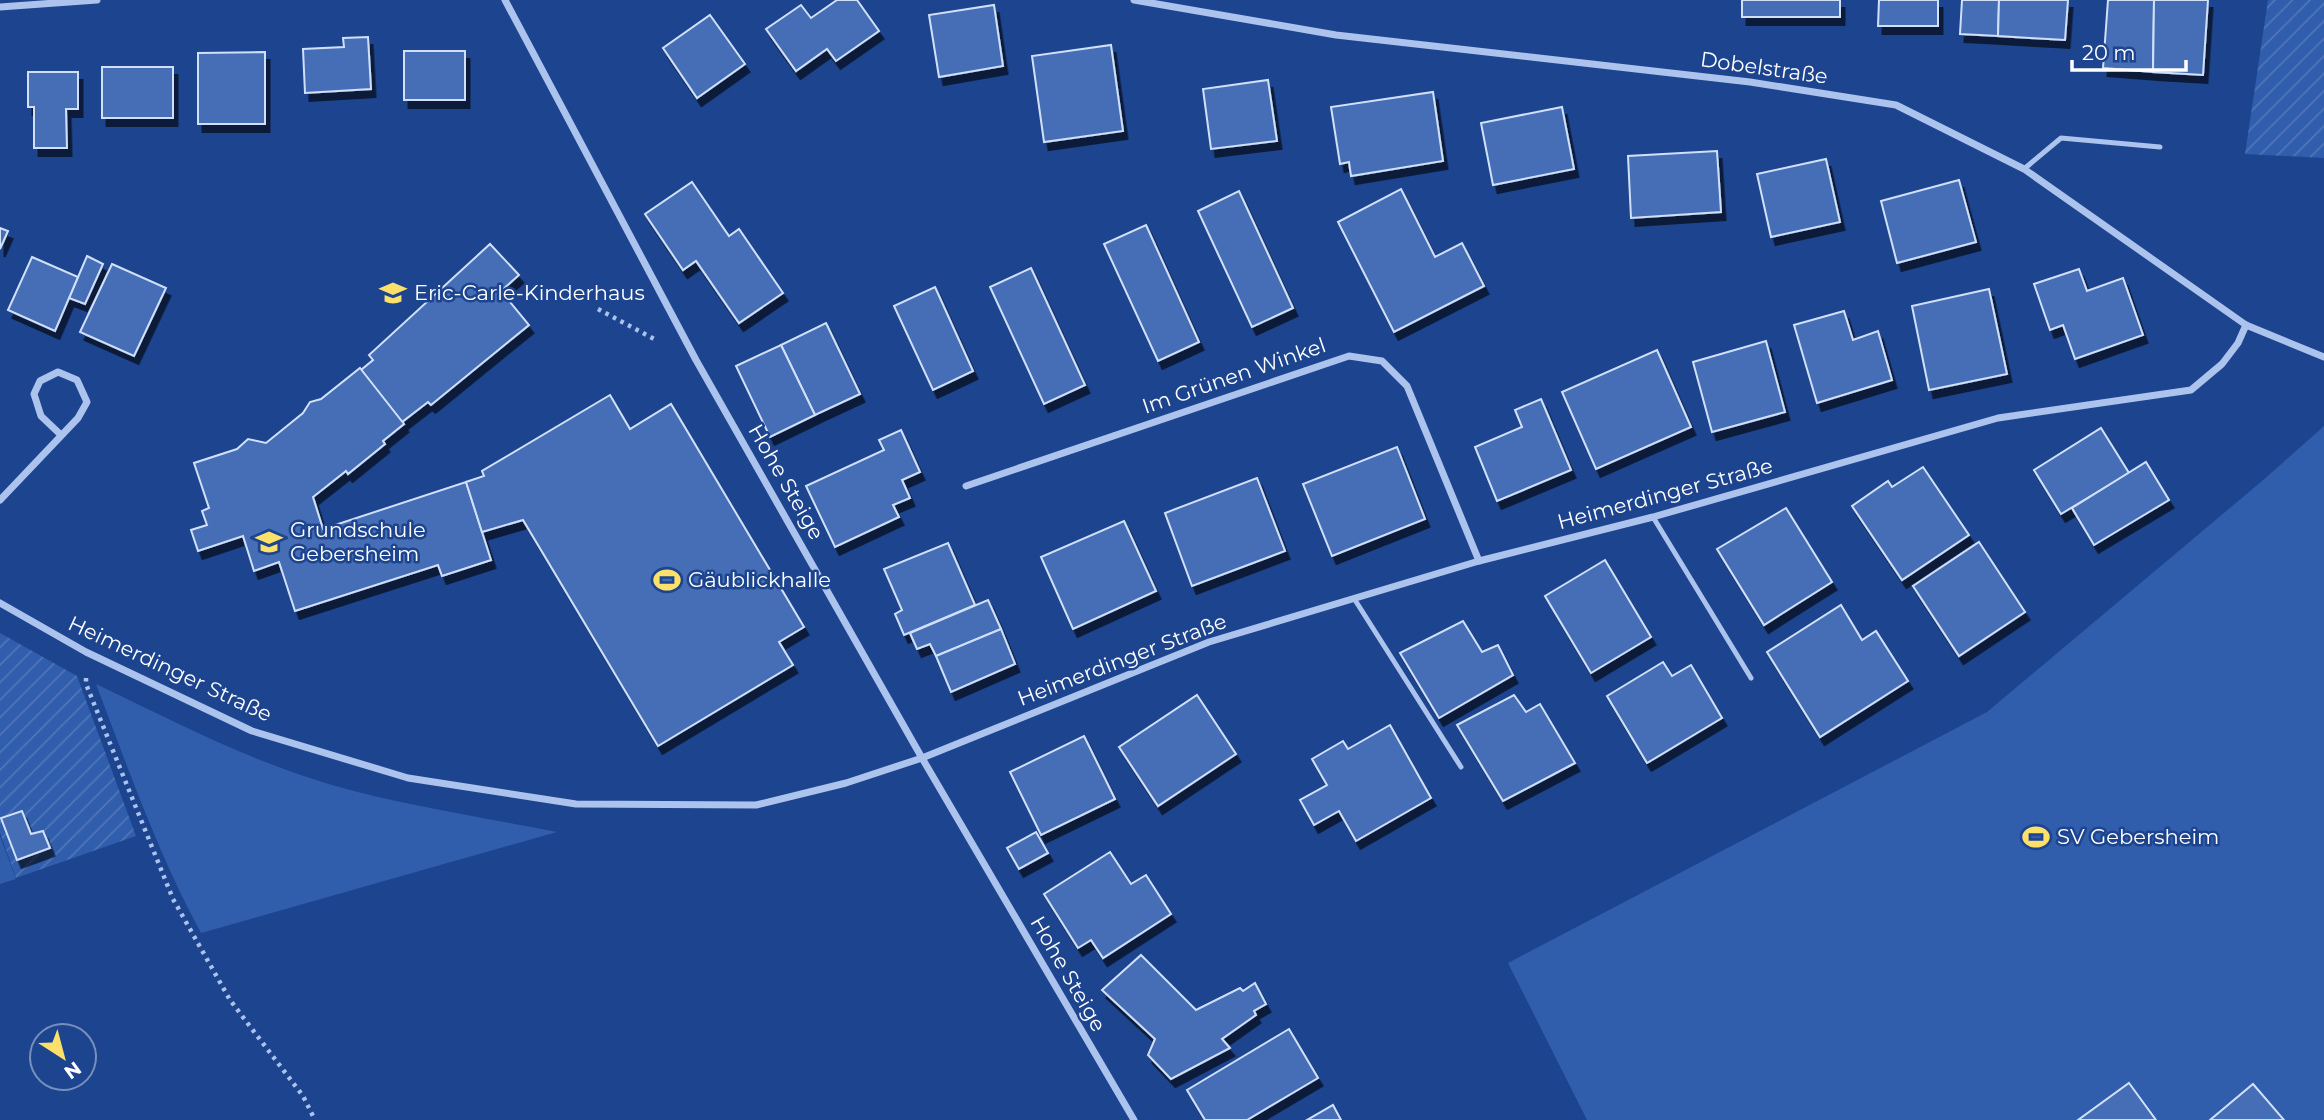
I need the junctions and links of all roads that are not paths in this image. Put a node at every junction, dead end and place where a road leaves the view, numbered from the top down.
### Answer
1 (97, 0) edge
2 (505, 0) edge
3 (1134, 0) edge
4 (0, 7) edge
5 (2160, 147) dead end
6 (2024, 169) junction
7 (2246, 325) junction
8 (2324, 356) edge
9 (61, 435) junction
10 (966, 486) dead end
11 (0, 500) edge
12 (1653, 517) junction
13 (1479, 561) junction
14 (1355, 600) junction
15 (0, 603) edge
16 (1751, 678) dead end
17 (922, 758) junction
18 (1461, 767) dead end
19 (1133, 1120) edge

1 - 4 street
2 - 17 street, Hohe Steige
3 - 6 street, Dobelstraße
5 - 6 lane
6 - 7 street, Dobelstraße
7 - 8 street, Dobelstraße
7 - 12 street, Heimerdinger Straße
9 - 9 street
9 - 11 street
10 - 13 street, Im Grünen Winkel
12 - 13 street, Heimerdinger Straße
12 - 16 lane
13 - 14 street, Heimerdinger Straße
14 - 17 street, Heimerdinger Straße
14 - 18 lane
15 - 17 street, Heimerdinger Straße
17 - 19 street, Hohe Steige

